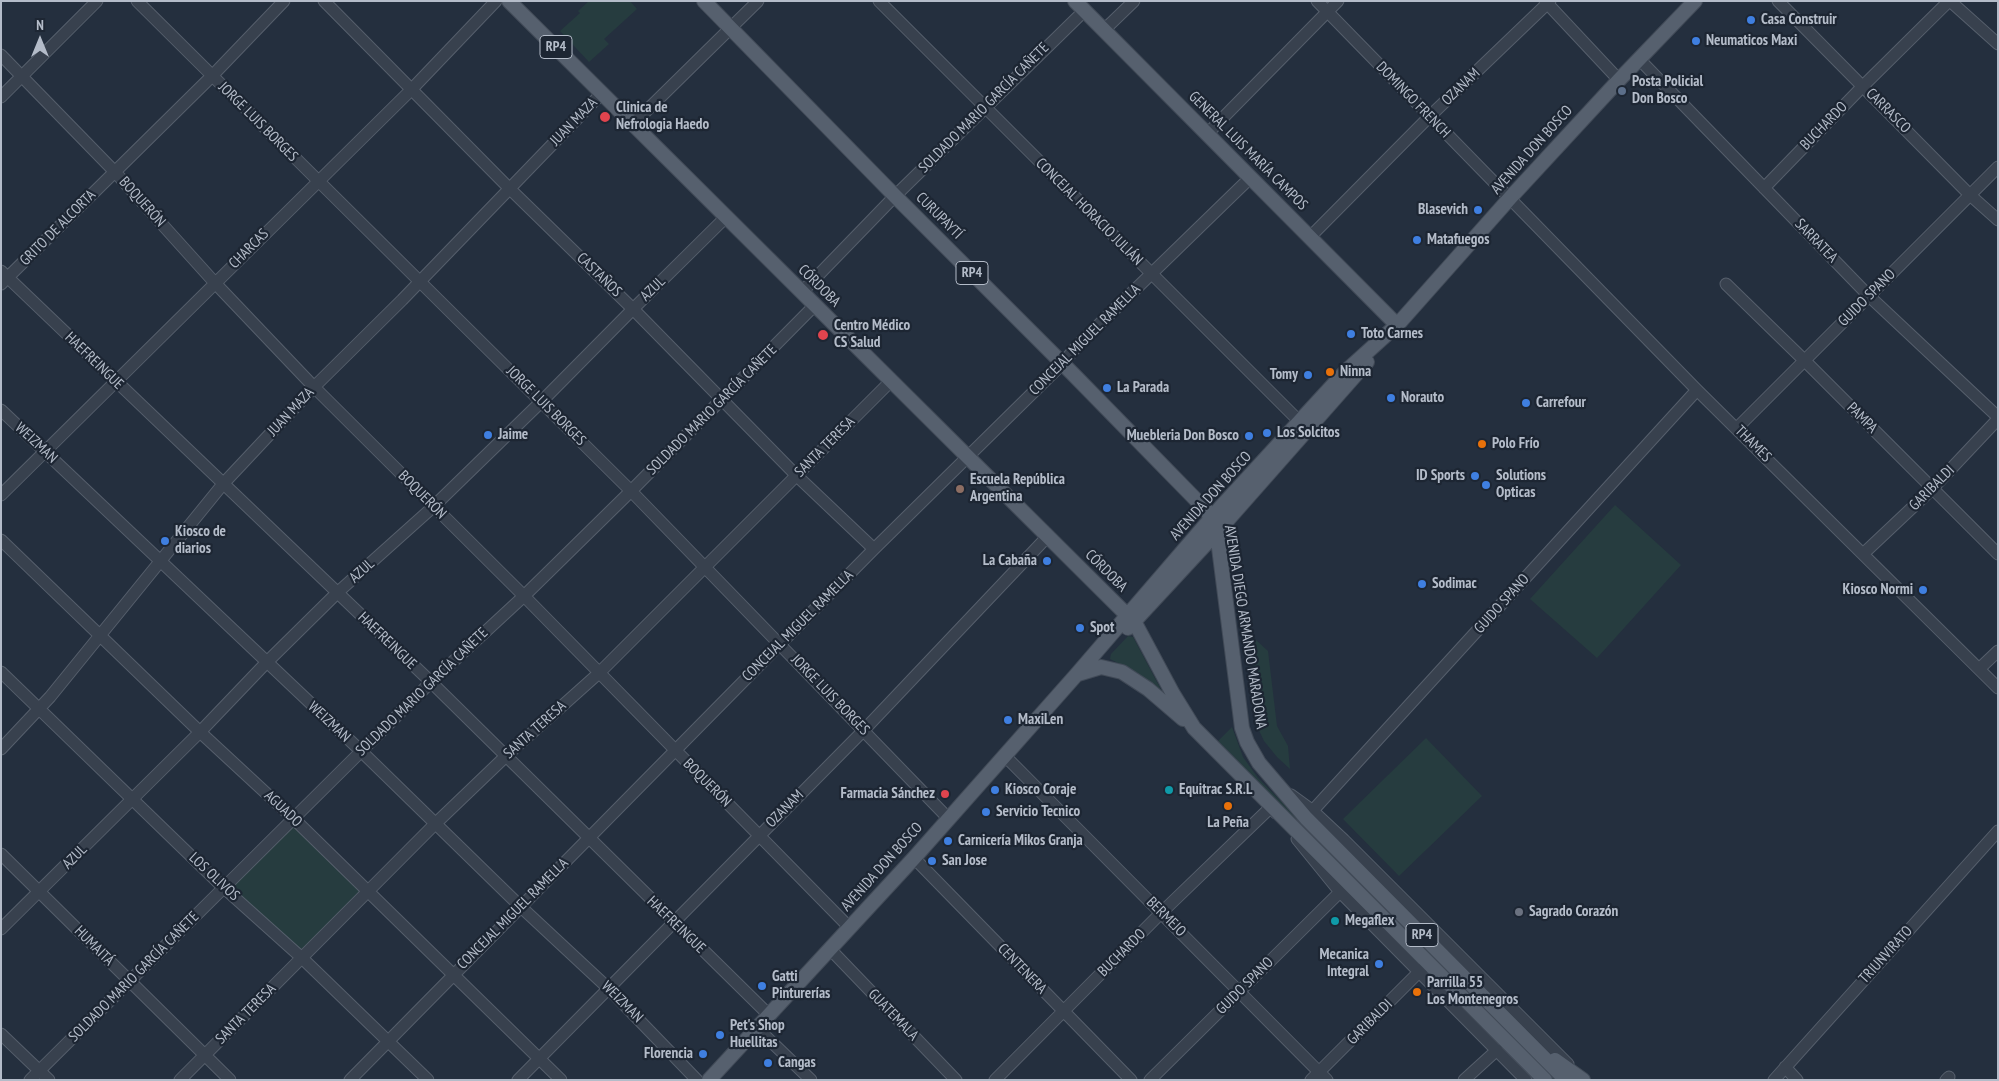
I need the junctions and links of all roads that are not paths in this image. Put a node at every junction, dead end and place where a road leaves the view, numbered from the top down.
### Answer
1 (97, 1) edge
2 (138, 1) edge
3 (284, 1) edge
4 (324, 1) edge
5 (496, 1) edge
6 (510, 1) edge
7 (704, 1) edge
8 (758, 1) edge
9 (879, 1) edge
10 (1134, 1) edge
11 (1317, 1) edge
12 (1338, 1) edge
13 (1696, 1) edge
14 (1778, 1) edge
15 (1950, 1) edge
16 (1547, 2) edge
17 (1080, 6) edge
18 (1327, 12) junction
19 (731, 28) junction
20 (1104, 30) junction
21 (1998, 44) edge
22 (1, 55) edge
23 (1639, 58) junction
24 (212, 76) junction
25 (21, 77) junction
26 (1619, 80) junction
27 (1863, 86) junction
28 (411, 90) junction
29 (602, 93) junction
30 (1, 97) edge
31 (985, 107) junction
32 (1430, 116) junction
33 (633, 124) junction
34 (1208, 133) junction
35 (1998, 167) edge
36 (115, 172) junction
37 (1251, 177) junction
38 (317, 181) junction
39 (509, 188) junction
40 (1764, 188) junction
41 (1970, 194) junction
42 (896, 196) junction
43 (1510, 198) junction
44 (726, 217) junction
45 (1998, 220) edge
46 (1310, 237) junction
47 (1151, 274) junction
48 (3, 278) edge
49 (419, 281) junction
50 (215, 283) junction
51 (1726, 284) dead end
52 (802, 292) junction
53 (1869, 296) junction
54 (815, 305) junction
55 (633, 308) junction
56 (1397, 325) junction
57 (1805, 360) junction
58 (1062, 364) junction
59 (115, 381) junction
60 (891, 381) junction
61 (314, 387) junction
62 (1697, 390) junction
63 (722, 399) junction
64 (542, 401) junction
65 (1, 410) edge
66 (1998, 418) edge
67 (1300, 422) junction
68 (1737, 428) junction
69 (45, 451) junction
70 (968, 456) junction
71 (796, 475) junction
72 (223, 484) junction
73 (1932, 489) junction
74 (631, 491) junction
75 (1, 495) edge
76 (434, 507) junction
77 (1214, 526) junction
78 (1048, 536) junction
79 (1, 540) edge
80 (874, 549) junction
81 (1863, 554) junction
82 (1998, 554) edge
83 (161, 560) junction
84 (704, 567) junction
85 (337, 593) junction
86 (524, 596) junction
87 (1131, 619) junction
88 (100, 634) junction
89 (781, 644) junction
90 (1998, 651) edge
91 (266, 663) junction
92 (1979, 670) junction
93 (1, 672) edge
94 (599, 673) junction
95 (1077, 674) junction
96 (431, 682) junction
97 (1998, 688) edge
98 (40, 709) junction
99 (1194, 728) junction
100 (864, 730) junction
101 (200, 732) junction
102 (1, 749) edge
103 (674, 750) junction
104 (361, 751) junction
105 (1004, 755) junction
106 (506, 756) junction
107 (132, 799) junction
108 (1271, 807) junction
109 (1309, 814) junction
110 (948, 818) junction
111 (294, 819) junction
112 (435, 824) junction
113 (1998, 831) edge
114 (759, 835) junction
115 (588, 838) junction
116 (1, 854) edge
117 (914, 858) junction
118 (224, 888) junction
119 (367, 891) junction
120 (39, 892) junction
121 (1340, 892) junction
122 (521, 907) junction
123 (1161, 913) junction
124 (673, 922) junction
125 (850, 928) junction
126 (1, 929) edge
127 (830, 949) junction
128 (302, 958) junction
129 (1424, 967) junction
130 (452, 974) junction
131 (130, 982) junction
132 (608, 988) junction
133 (1239, 992) junction
134 (1064, 1011) junction
135 (769, 1015) junction
136 (757, 1028) junction
137 (1, 1034) edge
138 (1522, 1037) junction
139 (387, 1040) junction
140 (1502, 1046) junction
141 (205, 1056) junction
142 (539, 1058) junction
143 (1785, 1067) junction
144 (39, 1070) junction
145 (1319, 1077) edge
146 (30, 1080) edge
147 (49, 1080) edge
148 (180, 1080) edge
149 (230, 1080) edge
150 (350, 1080) edge
151 (428, 1080) edge
152 (518, 1080) edge
153 (562, 1080) edge
154 (697, 1080) edge
155 (709, 1080) edge
156 (811, 1080) edge
157 (956, 1080) edge
158 (995, 1080) edge
159 (1131, 1080) edge
160 (1150, 1080) edge
161 (1464, 1080) edge
162 (1526, 1080) edge
163 (1545, 1080) edge
164 (1566, 1080) edge
165 (1583, 1080) edge
166 (1774, 1080) edge
167 (1797, 1080) edge

1 - 25 street
2 - 24 street, JORGE LUIS BORGES
3 - 24 street, GRITO DE ALCORTA
4 - 28 street, CASTAÑOS
5 - 28 street, CHARCAS
6 - 29 main road, CÓRDOBA / RP4
7 - 19 main road, CURUPAYTÍ / RP4
8 - 19 street
9 - 31 street, CONCEJAL HORACIO JULIÁN
10 - 20 street
11 - 18 street, DOMINGO FRENCH
12 - 18 street
13 - 23 main road, AVENIDA DON BOSCO
14 - 27 street, CARRASCO
15 - 21 street
15 - 27 street, BUCHARDO
16 - 26 street
16 - 32 street, OZANAM
17 - 20 main road, GENERAL LUIS MARÍA CAMPOS
17 - 31 street, SOLDADO MARIO GARCÍA CAÑETE
18 - 32 street, DOMINGO FRENCH
18 - 34 street
19 - 33 street
19 - 42 main road, CURUPAYTÍ / RP4
20 - 34 main road, GENERAL LUIS MARÍA CAMPOS
22 - 25 street, BOQUERÓN
23 - 26 main road, AVENIDA DON BOSCO
23 - 40 street, SARRATEA
24 - 36 street, GRITO DE ALCORTA
24 - 38 street, JORGE LUIS BORGES
25 - 30 street
25 - 36 street, BOQUERÓN
26 - 43 main road, AVENIDA DON BOSCO
27 - 40 street, BUCHARDO
27 - 41 street, CARRASCO
28 - 38 street, CHARCAS
28 - 39 street, CASTAÑOS
29 - 33 main road, CÓRDOBA / RP4
29 - 39 street, JUAN MAZA
31 - 42 street, SOLDADO MARIO GARCÍA CAÑETE
31 - 47 street, CONCEJAL HORACIO JULIÁN
32 - 43 street, DOMINGO FRENCH
32 - 46 street, OZANAM
33 - 44 main road, CÓRDOBA / RP4
34 - 37 main road, GENERAL LUIS MARÍA CAMPOS
35 - 41 street, GUIDO SPANO
36 - 48 street, GRITO DE ALCORTA
36 - 50 street, BOQUERÓN
37 - 46 main road, GENERAL LUIS MARÍA CAMPOS
37 - 47 street, CONCEJAL MIGUEL RAMELLA
38 - 49 street, JORGE LUIS BORGES
38 - 50 street, CHARCAS
39 - 49 street, JUAN MAZA
39 - 55 street, CASTAÑOS
40 - 53 street, SARRATEA
41 - 45 street, CARRASCO
41 - 53 street, GUIDO SPANO
42 - 52 street, SOLDADO MARIO GARCÍA CAÑETE
42 - 58 main road, CURUPAYTÍ / RP4
43 - 56 main road, AVENIDA DON BOSCO
43 - 62 street, THAMES
44 - 52 main road, CÓRDOBA / RP4
44 - 55 street, AZUL
46 - 56 main road, GENERAL LUIS MARÍA CAMPOS
47 - 58 street, CONCEJAL MIGUEL RAMELLA
47 - 67 street, CONCEJAL HORACIO JULIÁN
48 - 59 street, HAEFREINGUE
49 - 61 street, JUAN MAZA
49 - 64 street, JORGE LUIS BORGES
50 - 59 street, CHARCAS
50 - 61 street, BOQUERÓN
51 - 57 street, PAMPA
52 - 54 main road, CÓRDOBA / RP4
53 - 57 street, GUIDO SPANO
53 - 66 street, SARRATEA
54 - 60 main road, CÓRDOBA / RP4
54 - 63 street, SOLDADO MARIO GARCÍA CAÑETE
55 - 63 street, CASTAÑOS
55 - 64 street, AZUL
56 - 67 main road, AVENIDA DON BOSCO
56 - 77 main road, AVENIDA DON BOSCO
57 - 68 street, GUIDO SPANO
57 - 73 street, PAMPA
58 - 70 street, CONCEJAL MIGUEL RAMELLA
58 - 77 main road, CURUPAYTÍ / RP4
59 - 69 street, CHARCAS
59 - 72 street, HAEFREINGUE
60 - 70 main road, CÓRDOBA / RP4
60 - 71 street, SANTA TERESA
61 - 72 street, JUAN MAZA
61 - 76 street, BOQUERÓN
62 - 68 street, THAMES
62 - 109 street, GUIDO SPANO
63 - 71 street, CASTAÑOS
63 - 74 street, SOLDADO MARIO GARCÍA CAÑETE
64 - 74 street, JORGE LUIS BORGES
64 - 76 street, AZUL
65 - 69 street, WEIZMAN
66 - 73 street, GARIBALDI
67 - 77 main road, AVENIDA DON BOSCO
68 - 81 street, THAMES
69 - 75 street, CHARCAS
69 - 83 street, WEIZMAN
70 - 78 main road, CÓRDOBA / RP4
70 - 80 street, CONCEJAL MIGUEL RAMELLA
71 - 80 street, CASTAÑOS
71 - 84 street, SANTA TERESA
72 - 83 street, JUAN MAZA
72 - 85 street, HAEFREINGUE
73 - 81 street, GARIBALDI
73 - 82 street, PAMPA
74 - 84 street, JORGE LUIS BORGES
74 - 86 street, SOLDADO MARIO GARCÍA CAÑETE
76 - 85 street, AZUL
76 - 86 street, BOQUERÓN
77 - 87 main road, AVENIDA DON BOSCO
77 - 109 main road, AVENIDA DIEGO ARMANDO MARADONA / RP4
78 - 87 main road, CÓRDOBA / RP4
78 - 100 street, OZANAM
79 - 88 street, AGUADO
80 - 89 street, CONCEJAL MIGUEL RAMELLA
81 - 92 street, THAMES
83 - 88 street, JUAN MAZA
83 - 91 street, WEIZMAN
84 - 89 street, JORGE LUIS BORGES
84 - 94 street, SANTA TERESA
85 - 91 street, AZUL
85 - 96 street, HAEFREINGUE
86 - 94 street, BOQUERÓN
86 - 96 street, SOLDADO MARIO GARCÍA CAÑETE
87 - 95 main road, AVENIDA DON BOSCO
87 - 99 main road, RP4
88 - 98 street, JUAN MAZA
88 - 101 street, AGUADO
89 - 100 street, JORGE LUIS BORGES
89 - 103 street, CONCEJAL MIGUEL RAMELLA
90 - 92 street
91 - 101 street, AZUL
91 - 104 street, WEIZMAN
92 - 97 street, THAMES
93 - 98 street, LOS OLIVOS
94 - 103 street, BOQUERÓN
94 - 106 street, SANTA TERESA
95 - 99 main road
95 - 105 main road, AVENIDA DON BOSCO
96 - 104 street, SOLDADO MARIO GARCÍA CAÑETE
96 - 106 street, HAEFREINGUE
98 - 102 street, JUAN MAZA
98 - 107 street, LOS OLIVOS
99 - 108 main road, RP4
100 - 110 street, JORGE LUIS BORGES
100 - 114 street, OZANAM
101 - 107 street, AZUL
101 - 111 street, AGUADO
103 - 114 street, BOQUERÓN
103 - 115 street, CONCEJAL MIGUEL RAMELLA
104 - 111 street, SOLDADO MARIO GARCÍA CAÑETE
104 - 112 street, WEIZMAN
105 - 110 main road, AVENIDA DON BOSCO
105 - 123 street, BERMEJO
106 - 112 street, SANTA TERESA
106 - 115 street, HAEFREINGUE
107 - 118 street, LOS OLIVOS
107 - 120 street, AZUL
108 - 121 street
108 - 123 street, BUCHARDO
108 - 129 main road, RP4
109 - 138 main road, AVENIDA DIEGO ARMANDO MARADONA / RP4
109 - 165 street, AVENIDA DIEGO ARMANDO MARADONA
110 - 117 main road, AVENIDA DON BOSCO
111 - 118 street, SOLDADO MARIO GARCÍA CAÑETE
111 - 119 street, AGUADO
112 - 119 street, SANTA TERESA
112 - 122 street, WEIZMAN
113 - 143 street, TRIUNVIRATO
114 - 124 street, OZANAM
114 - 125 street, BOQUERÓN
115 - 122 street, CONCEJAL MIGUEL RAMELLA
115 - 124 street, HAEFREINGUE
116 - 120 street, HUMAITÁ
117 - 125 main road, AVENIDA DON BOSCO
117 - 134 street, CENTENERA
118 - 128 street, LOS OLIVOS
118 - 131 street, SOLDADO MARIO GARCÍA CAÑETE
119 - 128 street, SANTA TERESA
119 - 130 street, AGUADO
120 - 126 street, AZUL
120 - 131 street, HUMAITÁ
121 - 129 street
121 - 133 street, GUIDO SPANO
122 - 130 street, CONCEJAL MIGUEL RAMELLA
122 - 132 street, WEIZMAN
123 - 133 street, BERMEJO
123 - 134 street, BUCHARDO
124 - 132 street, OZANAM
124 - 135 street, HAEFREINGUE
125 - 127 main road, AVENIDA DON BOSCO
127 - 135 main road, AVENIDA DON BOSCO
127 - 157 street, GUATEMALA
128 - 139 street, LOS OLIVOS
128 - 141 street, SANTA TERESA
129 - 140 main road, RP4
129 - 145 street, GARIBALDI
130 - 139 street, CONCEJAL MIGUEL RAMELLA
130 - 142 street, AGUADO
131 - 141 street, HUMAITÁ
131 - 144 street, SOLDADO MARIO GARCÍA CAÑETE
132 - 142 street, OZANAM
132 - 154 street, WEIZMAN
133 - 145 street, BERMEJO
133 - 160 street, GUIDO SPANO
134 - 158 street, BUCHARDO
134 - 159 street, CENTENERA
135 - 136 main road, AVENIDA DON BOSCO
136 - 155 main road, AVENIDA DON BOSCO
136 - 156 street
137 - 144 street
138 - 164 main road, AVENIDA DIEGO ARMANDO MARADONA / RP4
138 - 165 main road
139 - 150 street, CONCEJAL MIGUEL RAMELLA
139 - 151 street, LOS OLIVOS
140 - 161 street
140 - 162 street
140 - 163 main road, RP4
141 - 148 street, SANTA TERESA
141 - 149 street, HUMAITÁ
142 - 152 street, OZANAM
142 - 153 street, AGUADO
143 - 166 street, TRIUNVIRATO
143 - 167 street
144 - 146 street, SOLDADO MARIO GARCÍA CAÑETE
144 - 147 street

